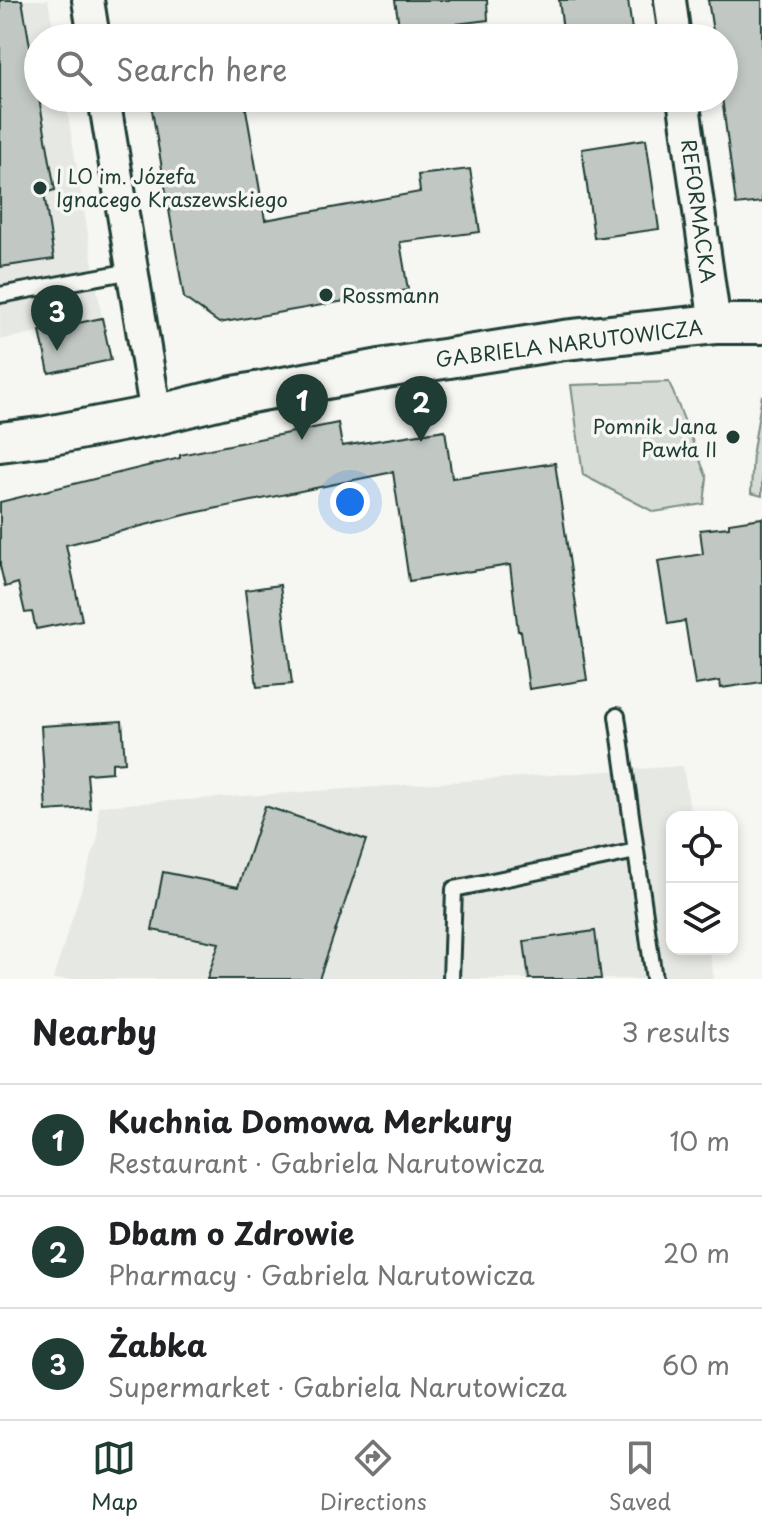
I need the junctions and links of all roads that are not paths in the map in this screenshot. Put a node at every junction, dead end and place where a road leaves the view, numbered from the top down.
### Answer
1 (88, 0) edge
2 (670, 0) edge
3 (92, 24) edge
4 (673, 24) edge
5 (106, 112) edge
6 (685, 112) edge
7 (132, 271) junction
8 (0, 295) edge
9 (715, 324) junction
10 (762, 324) edge
11 (156, 415) junction
12 (47, 436) junction
13 (0, 442) edge
14 (0, 457) edge
15 (617, 716) dead end
16 (636, 851) junction
17 (451, 979) edge
18 (654, 979) edge

1 - 3 street
2 - 4 street
5 - 7 street
6 - 9 street, REFORMACKA
7 - 8 lane
7 - 11 street
9 - 10 street, GABRIELA NARUTOWICZA
9 - 11 street, GABRIELA NARUTOWICZA
11 - 12 street, GABRIELA NARUTOWICZA
12 - 13 street, GABRIELA NARUTOWICZA
12 - 14 street, GABRIELA NARUTOWICZA
15 - 16 lane
16 - 17 lane
16 - 18 lane

